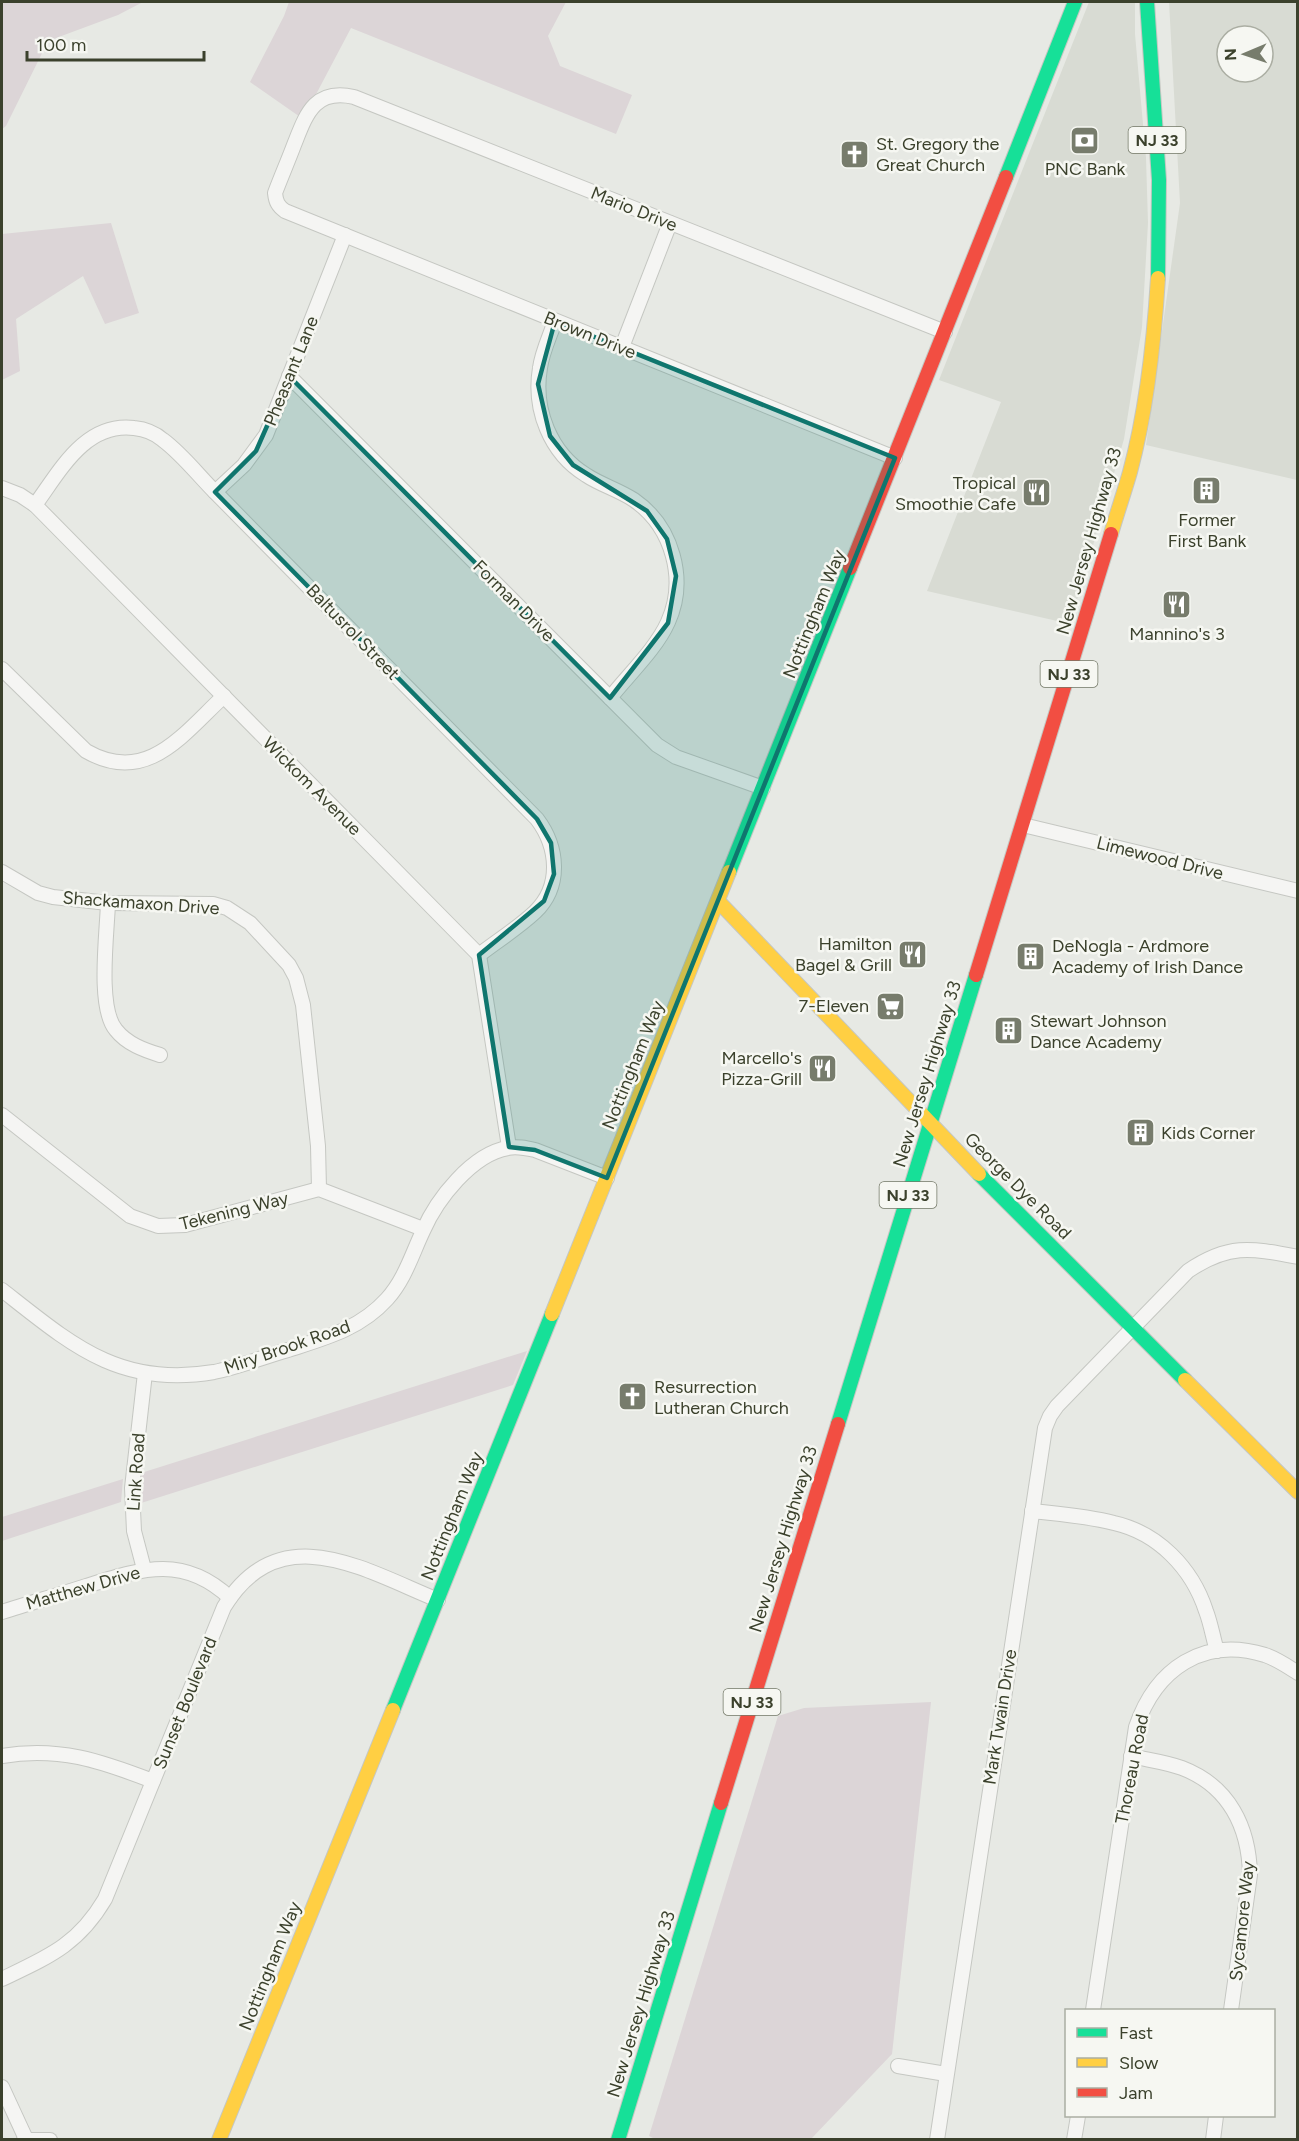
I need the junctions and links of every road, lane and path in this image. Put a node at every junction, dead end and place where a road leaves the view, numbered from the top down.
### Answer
1 (1075, 2) edge
2 (1147, 2) edge
3 (321, 99) joint
4 (670, 223) junction
5 (345, 235) junction
6 (555, 321) junction
7 (945, 332) junction
8 (622, 347) junction
9 (289, 376) junction
10 (895, 458) junction
11 (2, 488) edge
12 (215, 492) junction
13 (35, 505) junction
14 (2, 669) edge
15 (224, 696) junction
16 (610, 698) junction
17 (763, 788) junction
18 (1023, 825) junction
19 (2, 872) edge
20 (1298, 891) edge
21 (718, 901) junction
22 (108, 903) junction
23 (479, 955) junction
24 (160, 1055) dead end
25 (2, 1115) edge
26 (930, 1124) junction
27 (509, 1147) junction
28 (607, 1178) junction
29 (319, 1189) junction
30 (423, 1229) junction
31 (1298, 1257) edge
32 (2, 1290) edge
33 (1134, 1326) junction
34 (145, 1373) junction
35 (1298, 1492) edge
36 (1032, 1511) junction
37 (144, 1569) junction
38 (230, 1598) junction
39 (438, 1600) junction
40 (2, 1612) edge
41 (1217, 1651) junction
42 (1298, 1673) edge
43 (2, 1756) edge
44 (1131, 1756) junction
45 (153, 1781) junction
46 (2, 1979) edge
47 (1093, 2009) edge
48 (1231, 2009) edge
49 (898, 2066) dead end
50 (946, 2074) junction
51 (2, 2087) edge
52 (1078, 2117) edge
53 (1216, 2117) edge
54 (25, 2139) edge
55 (50, 2139) edge
56 (219, 2139) edge
57 (618, 2139) edge
58 (937, 2139) edge
59 (1074, 2139) edge
60 (1213, 2139) edge

1 - 7 street, Nottingham Way
2 - 18 street, New Jersey Highway 33 / NJ 33
3 - 4 street, Mario Drive
3 - 5 street, Brown Drive
4 - 7 street, Mario Drive
4 - 8 street
5 - 6 street, Brown Drive
5 - 9 street, Pheasant Lane
6 - 8 street, Brown Drive
6 - 16 street
7 - 10 street, Nottingham Way
8 - 10 street, Brown Drive
9 - 12 street, Pheasant Lane
9 - 16 street, Forman Drive
10 - 17 street, Nottingham Way
11 - 13 street, Wickom Avenue
12 - 13 street, Baltusrol Street
12 - 23 street, Baltusrol Street
13 - 15 street, Wickom Avenue
14 - 15 street
15 - 23 street, Wickom Avenue
16 - 17 street, Forman Drive
17 - 21 street, Nottingham Way
18 - 20 street, Limewood Drive
18 - 26 street, New Jersey Highway 33 / NJ 33
19 - 22 street, Shackamaxon Drive
21 - 26 street, George Dye Road
21 - 28 street, Nottingham Way
22 - 24 street
22 - 29 street, Shackamaxon Drive
23 - 27 street
25 - 29 street, Tekening Way
26 - 33 street, George Dye Road
26 - 57 street, New Jersey Highway 33 / NJ 33
27 - 28 street
27 - 30 street, Miry Brook Road
28 - 39 street, Nottingham Way
29 - 30 street
30 - 34 street, Miry Brook Road
31 - 33 street, Mark Twain Drive
32 - 34 street, Miry Brook Road
33 - 35 street, George Dye Road
33 - 36 street, Mark Twain Drive
34 - 37 street, Link Road
36 - 41 street
36 - 50 street, Mark Twain Drive
37 - 38 street, Matthew Drive
37 - 40 street, Matthew Drive
38 - 39 street, Sunset Boulevard
38 - 45 street, Sunset Boulevard
39 - 56 street, Nottingham Way
41 - 42 street, Thoreau Road
41 - 44 street, Thoreau Road
43 - 45 street
44 - 47 street, Thoreau Road
44 - 48 street, Sycamore Way
45 - 46 street, Sunset Boulevard
49 - 50 street
50 - 58 street, Mark Twain Drive
51 - 54 street
52 - 59 street
53 - 60 street
54 - 55 street

